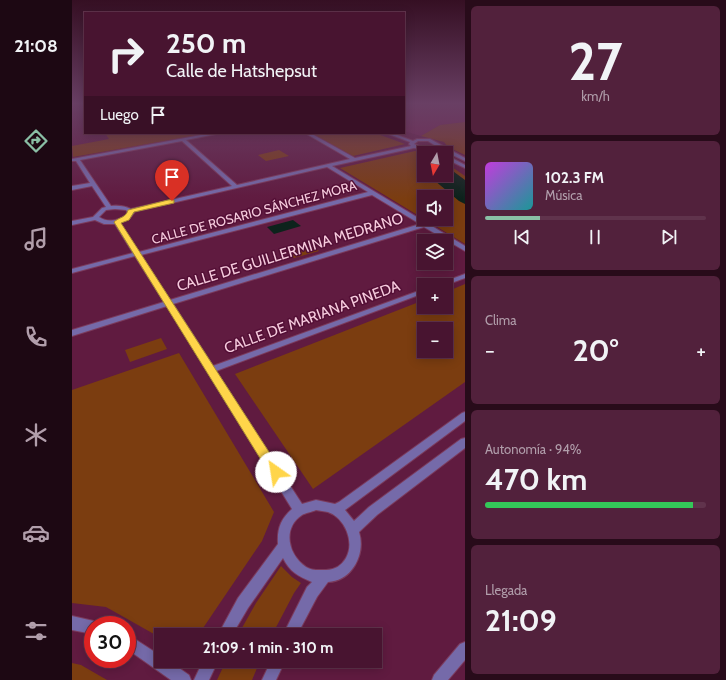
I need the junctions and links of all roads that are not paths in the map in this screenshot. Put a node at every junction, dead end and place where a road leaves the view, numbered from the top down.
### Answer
1 (205, 136) edge
2 (312, 136) edge
3 (394, 136) edge
4 (409, 136) edge
5 (182, 140) junction
6 (421, 140) junction
7 (414, 144) junction
8 (421, 146) edge
9 (438, 146) edge
10 (453, 154) edge
11 (74, 160) edge
12 (355, 160) junction
13 (453, 160) edge
14 (465, 160) edge
15 (328, 166) junction
16 (465, 167) edge
17 (92, 184) junction
18 (236, 186) junction
19 (72, 188) edge
20 (372, 193) junction
21 (109, 208) junction
22 (130, 211) junction
23 (96, 218) junction
24 (417, 221) edge
25 (117, 222) junction
26 (72, 223) edge
27 (421, 226) edge
28 (426, 226) edge
29 (465, 249) edge
30 (137, 254) junction
31 (72, 271) edge
32 (465, 276) edge
33 (453, 280) edge
34 (417, 294) edge
35 (168, 304) junction
36 (72, 333) edge
37 (210, 370) junction
38 (465, 416) edge
39 (465, 442) edge
40 (335, 509) junction
41 (299, 510) junction
42 (353, 530) junction
43 (284, 546) junction
44 (324, 577) junction
45 (72, 623) edge
46 (84, 625) edge
47 (229, 628) edge
48 (294, 628) edge
49 (136, 648) edge
50 (465, 649) edge
51 (207, 668) edge
52 (275, 668) edge
53 (184, 680) edge
54 (201, 680) edge
55 (269, 680) edge
56 (439, 680) edge

1 - 5 street
2 - 12 street
3 - 7 street
4 - 6 street
5 - 11 street
5 - 18 street
6 - 7 street
6 - 9 street
7 - 8 street
7 - 12 street
10 - 14 street
11 - 17 street
12 - 15 street
13 - 16 street
15 - 18 street
15 - 20 street
17 - 19 street
17 - 21 street
18 - 22 street
20 - 24 street
20 - 30 street, CALLE DE ROSARIO SÁNCHEZ MORA
21 - 22 street
21 - 23 street
22 - 25 street
23 - 25 street
23 - 26 street
25 - 30 street
27 - 35 street, CALLE DE GUILLERMINA MEDRANO
28 - 29 street
30 - 31 street, CALLE DE ROSARIO SÁNCHEZ MORA
30 - 35 street
32 - 33 street
34 - 37 street, CALLE DE MARIANA PINEDA
35 - 36 street, CALLE DE GUILLERMINA MEDRANO
35 - 37 street
37 - 41 street
38 - 40 street
39 - 42 street
40 - 41 street
40 - 42 street
41 - 43 street
42 - 44 street
43 - 44 street
43 - 47 street
44 - 48 street
45 - 46 street
49 - 53 street
50 - 56 street
51 - 54 street
52 - 55 street

